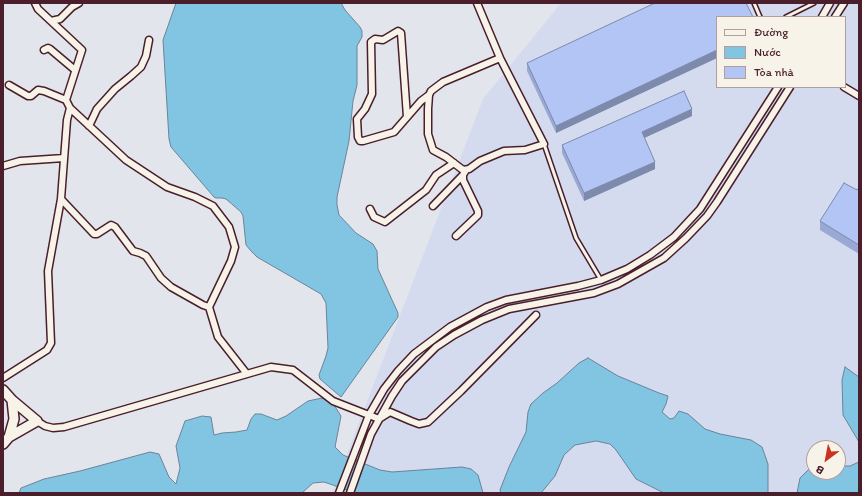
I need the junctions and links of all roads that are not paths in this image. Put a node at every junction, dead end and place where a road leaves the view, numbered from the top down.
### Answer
1 (36, 3) edge
2 (79, 3) edge
3 (477, 3) edge
4 (754, 3) edge
5 (814, 3) edge
6 (830, 3) edge
7 (844, 3) edge
8 (760, 16) edge
9 (788, 16) edge
10 (823, 16) edge
11 (836, 16) edge
12 (51, 21) junction
13 (148, 40) dead end
14 (44, 50) dead end
15 (500, 58) junction
16 (75, 70) junction
17 (9, 85) dead end
18 (777, 88) edge
19 (789, 88) edge
20 (846, 88) edge
21 (429, 96) junction
22 (859, 96) edge
23 (66, 100) junction
24 (70, 108) junction
25 (407, 117) junction
26 (89, 126) junction
27 (544, 144) junction
28 (64, 158) junction
29 (454, 163) junction
30 (3, 166) edge
31 (464, 172) junction
32 (61, 199) junction
33 (433, 206) dead end
34 (370, 209) dead end
35 (456, 236) dead end
36 (602, 280) junction
37 (209, 307) junction
38 (536, 315) dead end
39 (247, 374) junction
40 (3, 378) edge
41 (3, 390) edge
42 (12, 400) junction
43 (369, 415) junction
44 (379, 419) junction
45 (37, 421) junction
46 (6, 441) edge
47 (339, 492) edge
48 (350, 493) edge

1 - 12 street
2 - 12 street
3 - 15 street
4 - 8 lane
5 - 9 lane
6 - 10 street
7 - 11 street
12 - 16 street
13 - 26 street
14 - 16 street
15 - 21 street
15 - 27 street
16 - 23 street
17 - 23 street
18 - 36 street
19 - 44 street
20 - 22 street
21 - 25 street
21 - 29 street
23 - 24 street
24 - 26 street
24 - 28 street
25 - 25 street
26 - 37 street
27 - 31 street
27 - 36 lane
28 - 30 street
28 - 32 street
29 - 31 street
29 - 34 street
31 - 33 street
31 - 35 street
32 - 37 street
32 - 40 street
36 - 43 street
37 - 39 street
38 - 44 street
39 - 43 street
39 - 45 street
41 - 42 street
42 - 45 street
42 - 46 street
43 - 44 street
43 - 47 street
44 - 48 street
45 - 46 street

